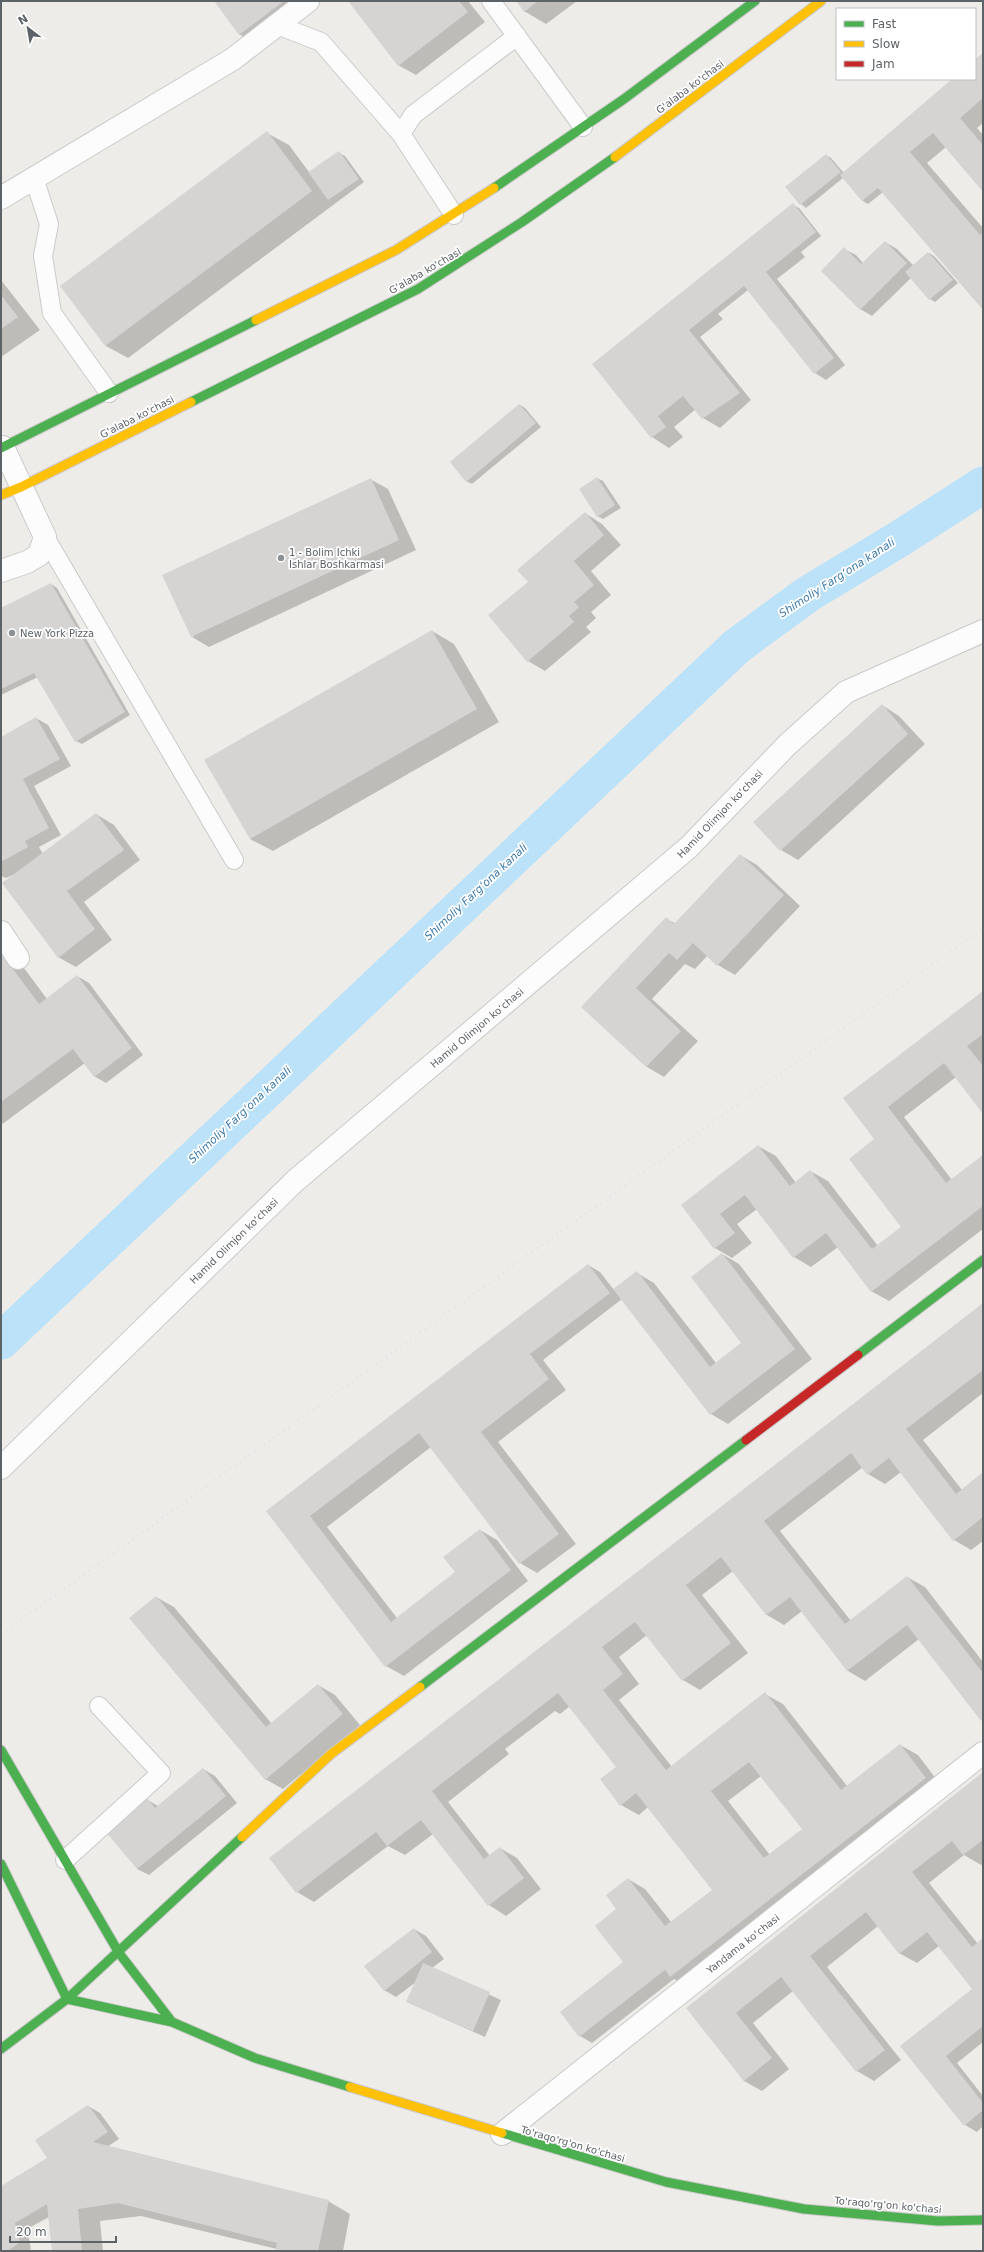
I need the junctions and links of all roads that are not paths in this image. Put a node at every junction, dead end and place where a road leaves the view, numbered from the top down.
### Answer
1 (308, 1) edge
2 (491, 1) edge
3 (821, 1) edge
4 (752, 2) edge
5 (277, 25) junction
6 (517, 36) junction
7 (583, 127) junction
8 (401, 134) junction
9 (34, 178) junction
10 (1, 198) edge
11 (454, 215) junction
12 (109, 393) junction
13 (2, 447) edge
14 (21, 487) junction
15 (1, 495) edge
16 (45, 537) junction
17 (1, 571) edge
18 (983, 631) edge
19 (234, 860) dead end
20 (1, 932) edge
21 (18, 958) dead end
22 (983, 1260) edge
23 (1, 1468) edge
24 (99, 1706) dead end
25 (1, 1750) edge
26 (983, 1753) edge
27 (65, 1860) junction
28 (1, 1864) edge
29 (119, 1953) junction
30 (67, 1999) junction
31 (172, 2022) junction
32 (1, 2049) edge
33 (502, 2134) junction
34 (983, 2220) edge

1 - 5 street
2 - 6 lane
3 - 14 main road, G'alaba ko'chasi
4 - 7 main road
5 - 8 lane
5 - 9 street
6 - 7 lane
6 - 8 lane
7 - 11 main road
8 - 11 lane
9 - 10 street
9 - 12 lane
11 - 12 main road
12 - 13 main road
13 - 14 street
14 - 15 main road, G'alaba ko'chasi
14 - 16 street
16 - 17 street
16 - 19 lane
18 - 23 street, Hamid Olimjon koʻchasi
20 - 21 street
22 - 29 main road
24 - 27 lane
25 - 27 main road, To'raqo'rg'on ko'chasi
26 - 33 street, Yandama koʻchasi
27 - 29 main road, To'raqo'rg'on ko'chasi
28 - 30 main road
29 - 30 main road
29 - 31 main road, To'raqo'rg'on ko'chasi
30 - 31 main road, To'raqo'rg'on ko'chasi
30 - 32 main road
31 - 33 main road, To'raqo'rg'on ko'chasi
33 - 34 main road, To'raqo'rg'on ko'chasi

